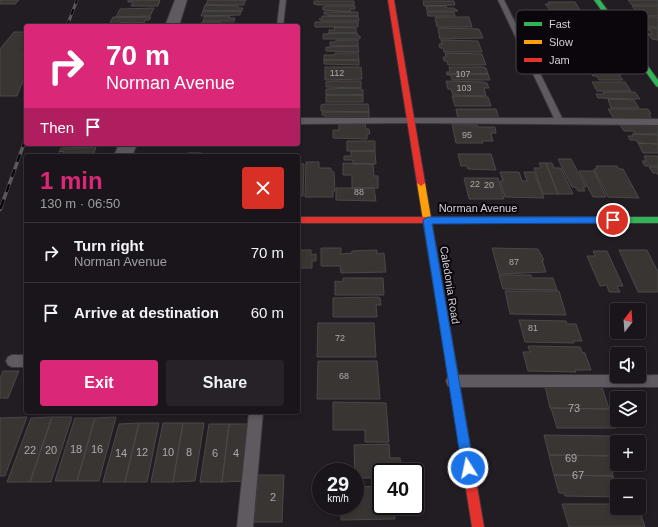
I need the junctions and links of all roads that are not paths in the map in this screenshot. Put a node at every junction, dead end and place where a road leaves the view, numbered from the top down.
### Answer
1 (181, 0) edge
2 (283, 0) edge
3 (391, 0) edge
4 (501, 0) edge
5 (597, 0) edge
6 (604, 10) edge
7 (173, 24) edge
8 (280, 24) edge
9 (516, 31) edge
10 (648, 72) edge
11 (536, 74) edge
12 (658, 86) edge
13 (411, 120) junction
14 (300, 121) edge
15 (559, 121) junction
16 (658, 122) edge
17 (300, 220) edge
18 (428, 220) junction
19 (658, 220) edge
20 (12, 361) dead end
21 (24, 361) edge
22 (452, 381) junction
23 (658, 381) edge
24 (256, 414) edge
25 (245, 527) edge
26 (478, 527) edge

1 - 7 street
2 - 8 lane
3 - 13 street, Caledonia Road
4 - 9 lane
5 - 6 street
10 - 12 street
11 - 15 lane
13 - 14 lane
13 - 15 lane
13 - 18 street, Caledonia Road
15 - 16 lane
17 - 18 street, Norman Avenue
18 - 19 street, Norman Avenue
18 - 22 street, Caledonia Road
20 - 21 lane
22 - 23 lane
22 - 26 street, Caledonia Road
24 - 25 lane

